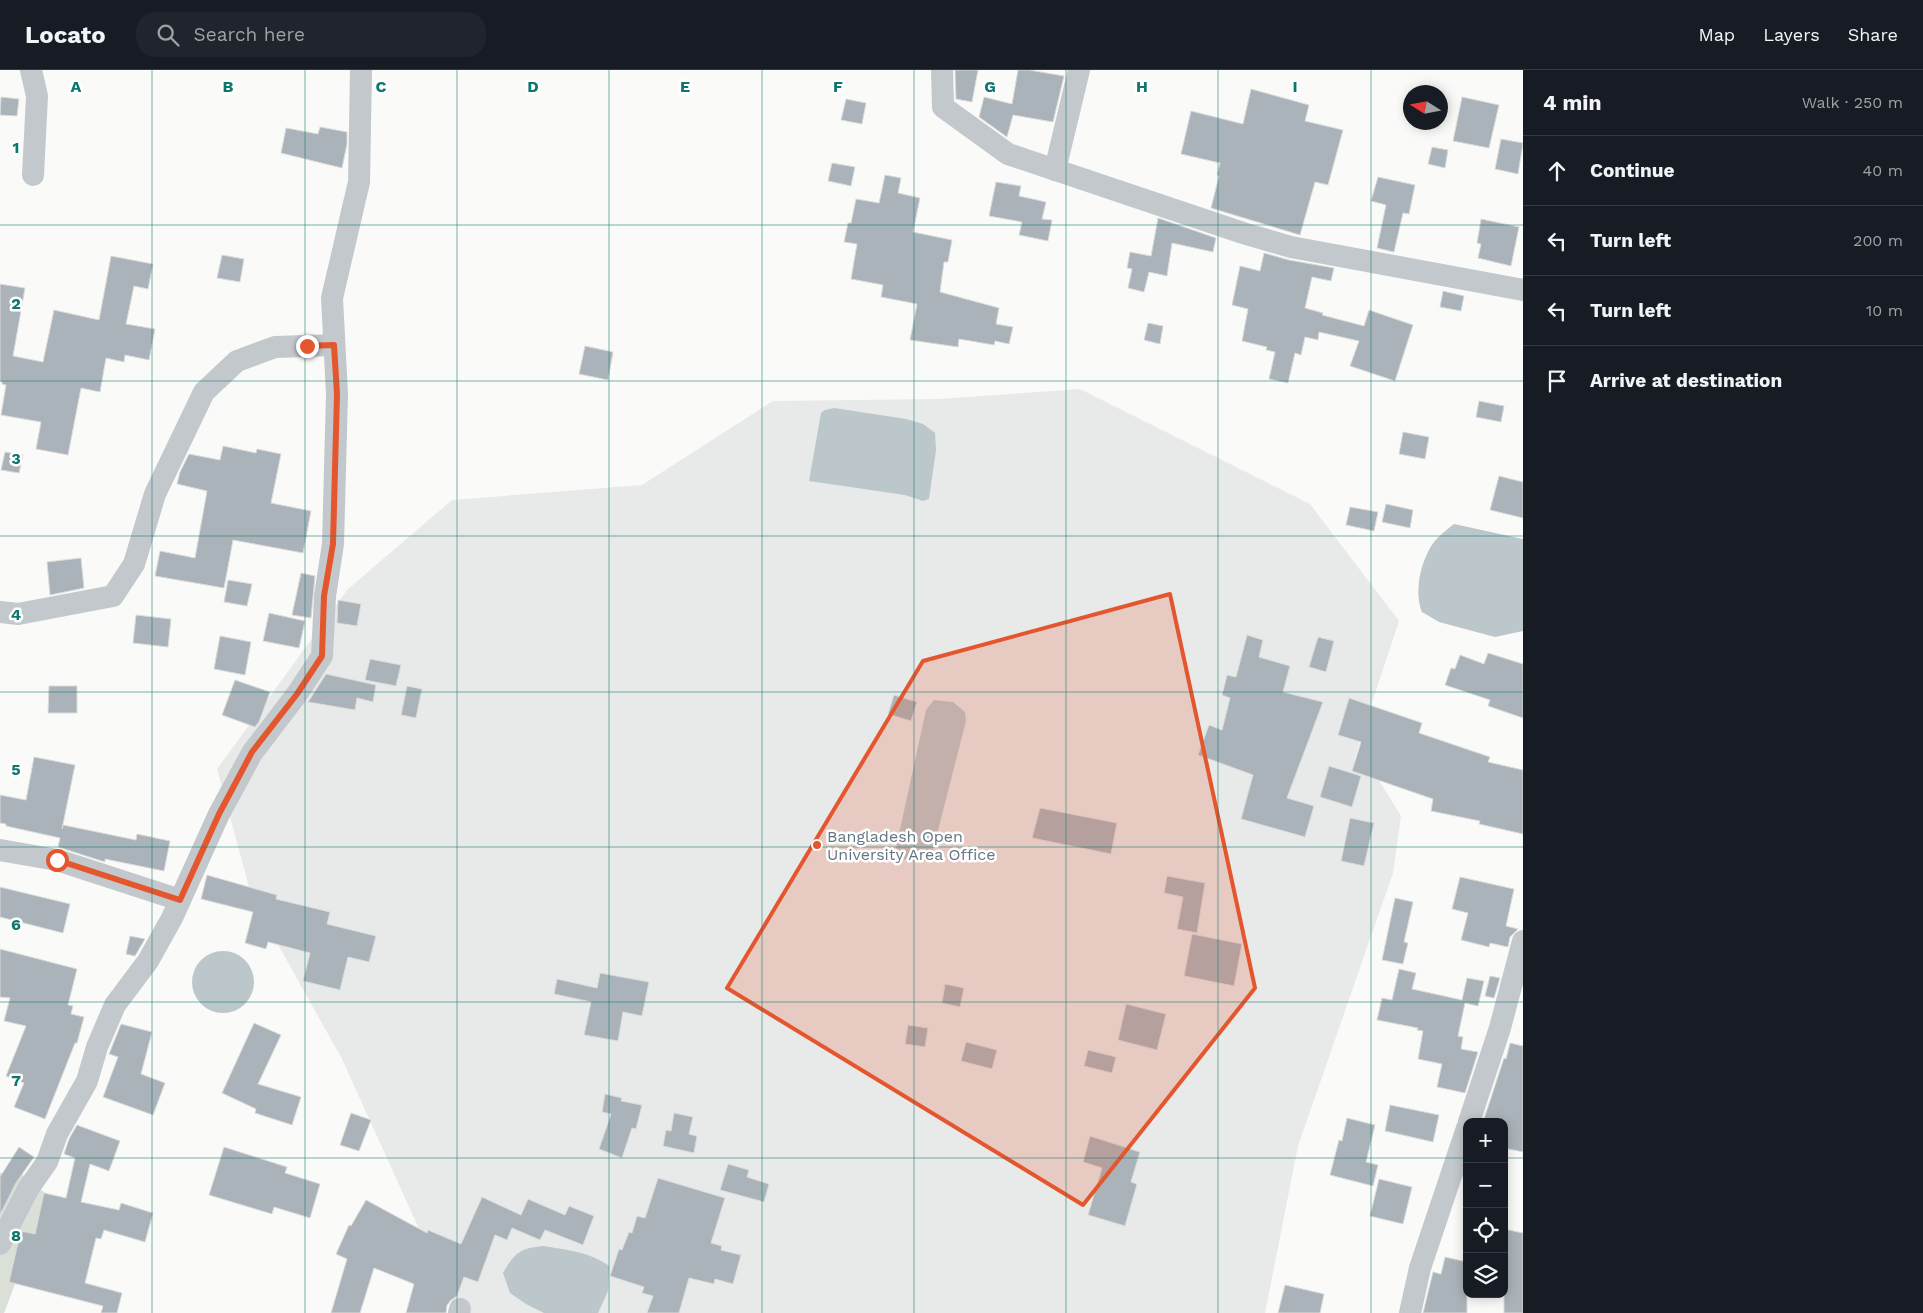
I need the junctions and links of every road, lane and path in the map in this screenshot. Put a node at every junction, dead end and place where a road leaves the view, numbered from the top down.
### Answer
1 (30, 70) edge
2 (360, 70) edge
3 (942, 70) edge
4 (1080, 70) edge
5 (1056, 170) junction
6 (33, 175) dead end
7 (1523, 290) edge
8 (334, 345) junction
9 (0, 612) edge
10 (0, 850) edge
11 (180, 900) junction
12 (1523, 941) edge
13 (1470, 1118) edge
14 (1463, 1140) edge
15 (0, 1244) edge
16 (1410, 1313) edge

1 - 6 street
2 - 8 street
3 - 5 street
4 - 5 street
5 - 7 street
8 - 9 street
8 - 11 street
10 - 11 street
11 - 15 street
12 - 13 street
14 - 16 street

